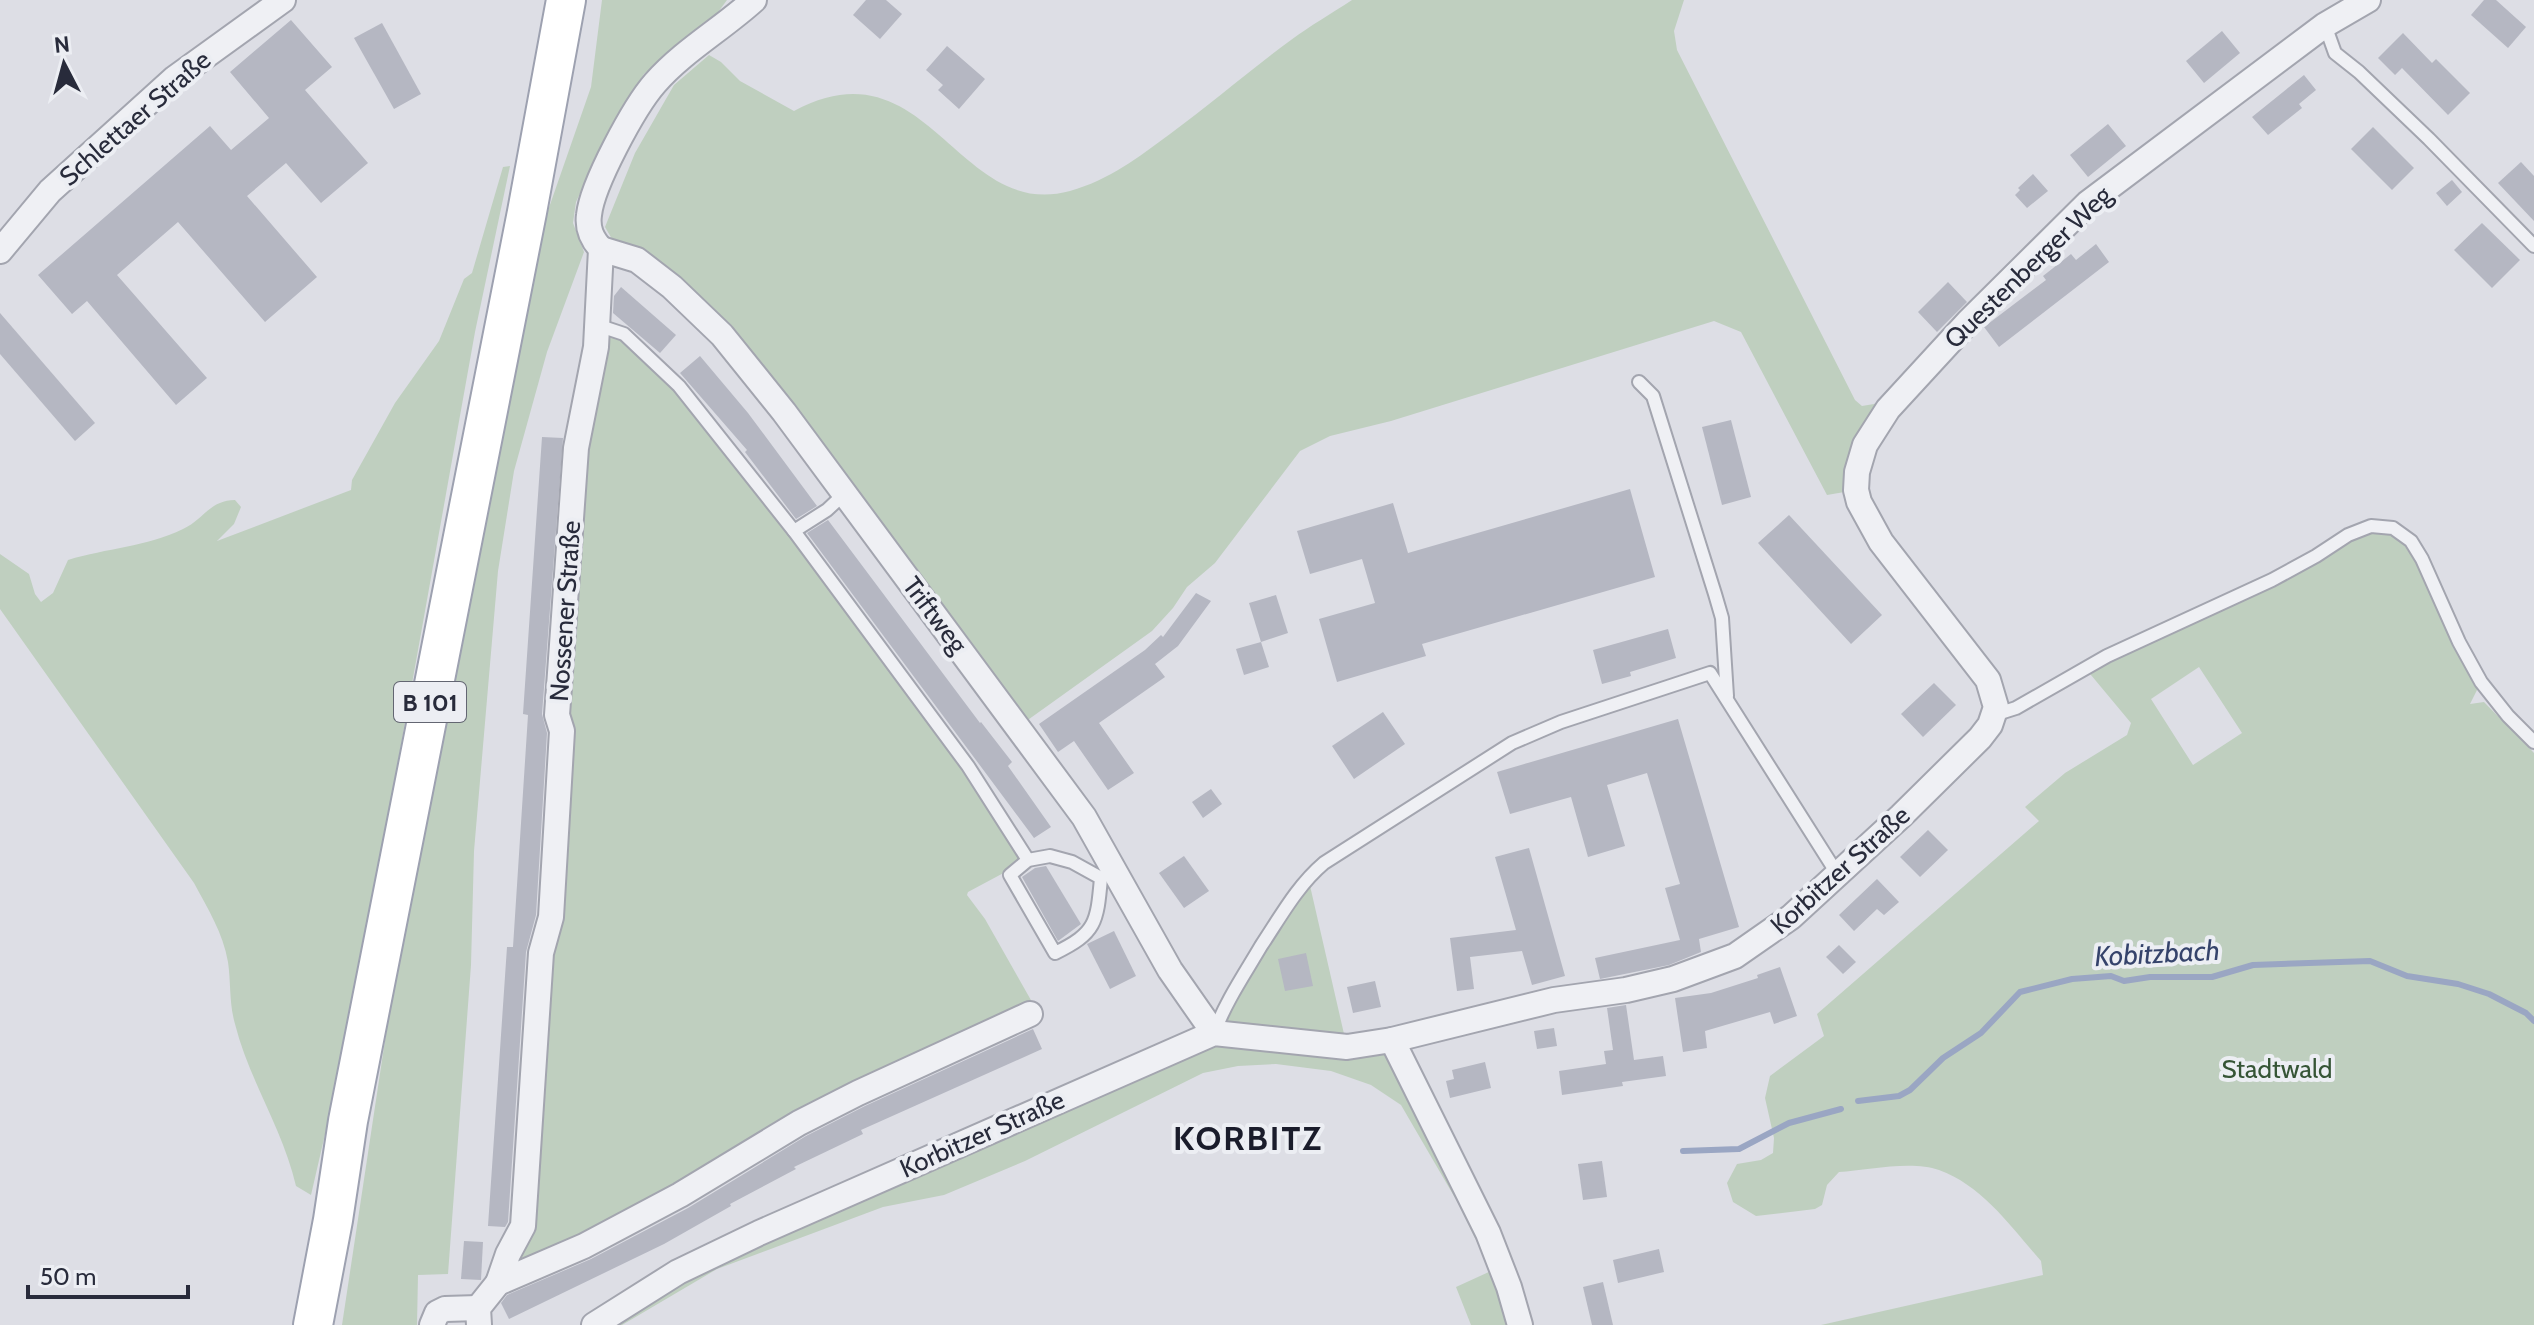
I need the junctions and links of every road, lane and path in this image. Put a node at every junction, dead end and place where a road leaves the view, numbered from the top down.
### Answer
1 (283, 0) edge
2 (566, 0) edge
3 (754, 0) edge
4 (2368, 0) edge
5 (2325, 25) junction
6 (2534, 246) edge
7 (601, 249) junction
8 (0, 251) edge
9 (597, 325) junction
10 (1639, 382) dead end
11 (844, 494) junction
12 (794, 531) junction
13 (1728, 699) junction
14 (1994, 715) junction
15 (2534, 742) edge
16 (1028, 860) junction
17 (1108, 874) junction
18 (1838, 875) junction
19 (1030, 1014) dead end
20 (1214, 1033) junction
21 (1392, 1040) junction
22 (498, 1283) junction
23 (479, 1317) edge
24 (313, 1325) edge
25 (432, 1325) edge
26 (594, 1325) edge
27 (1520, 1325) edge

1 - 8 street, Schlettaer Straße
2 - 24 main road, B 101
3 - 7 street, Nossener Straße
4 - 5 street, Questenberger Weg
5 - 6 lane
5 - 14 street, Questenberger Weg
7 - 9 street, Nossener Straße
7 - 11 street, Triftweg
9 - 12 lane
9 - 22 street, Nossener Straße
10 - 13 lane
11 - 12 lane
11 - 17 street, Triftweg
12 - 16 lane
13 - 18 lane
13 - 20 lane
14 - 15 lane
14 - 18 street, Korbitzer Straße
16 - 17 lane
16 - 17 lane
17 - 20 street, Triftweg
18 - 21 street, Korbitzer Straße
19 - 22 street
20 - 21 street, Korbitzer Straße
20 - 26 street, Korbitzer Straße
21 - 27 street
22 - 23 street
23 - 25 street

